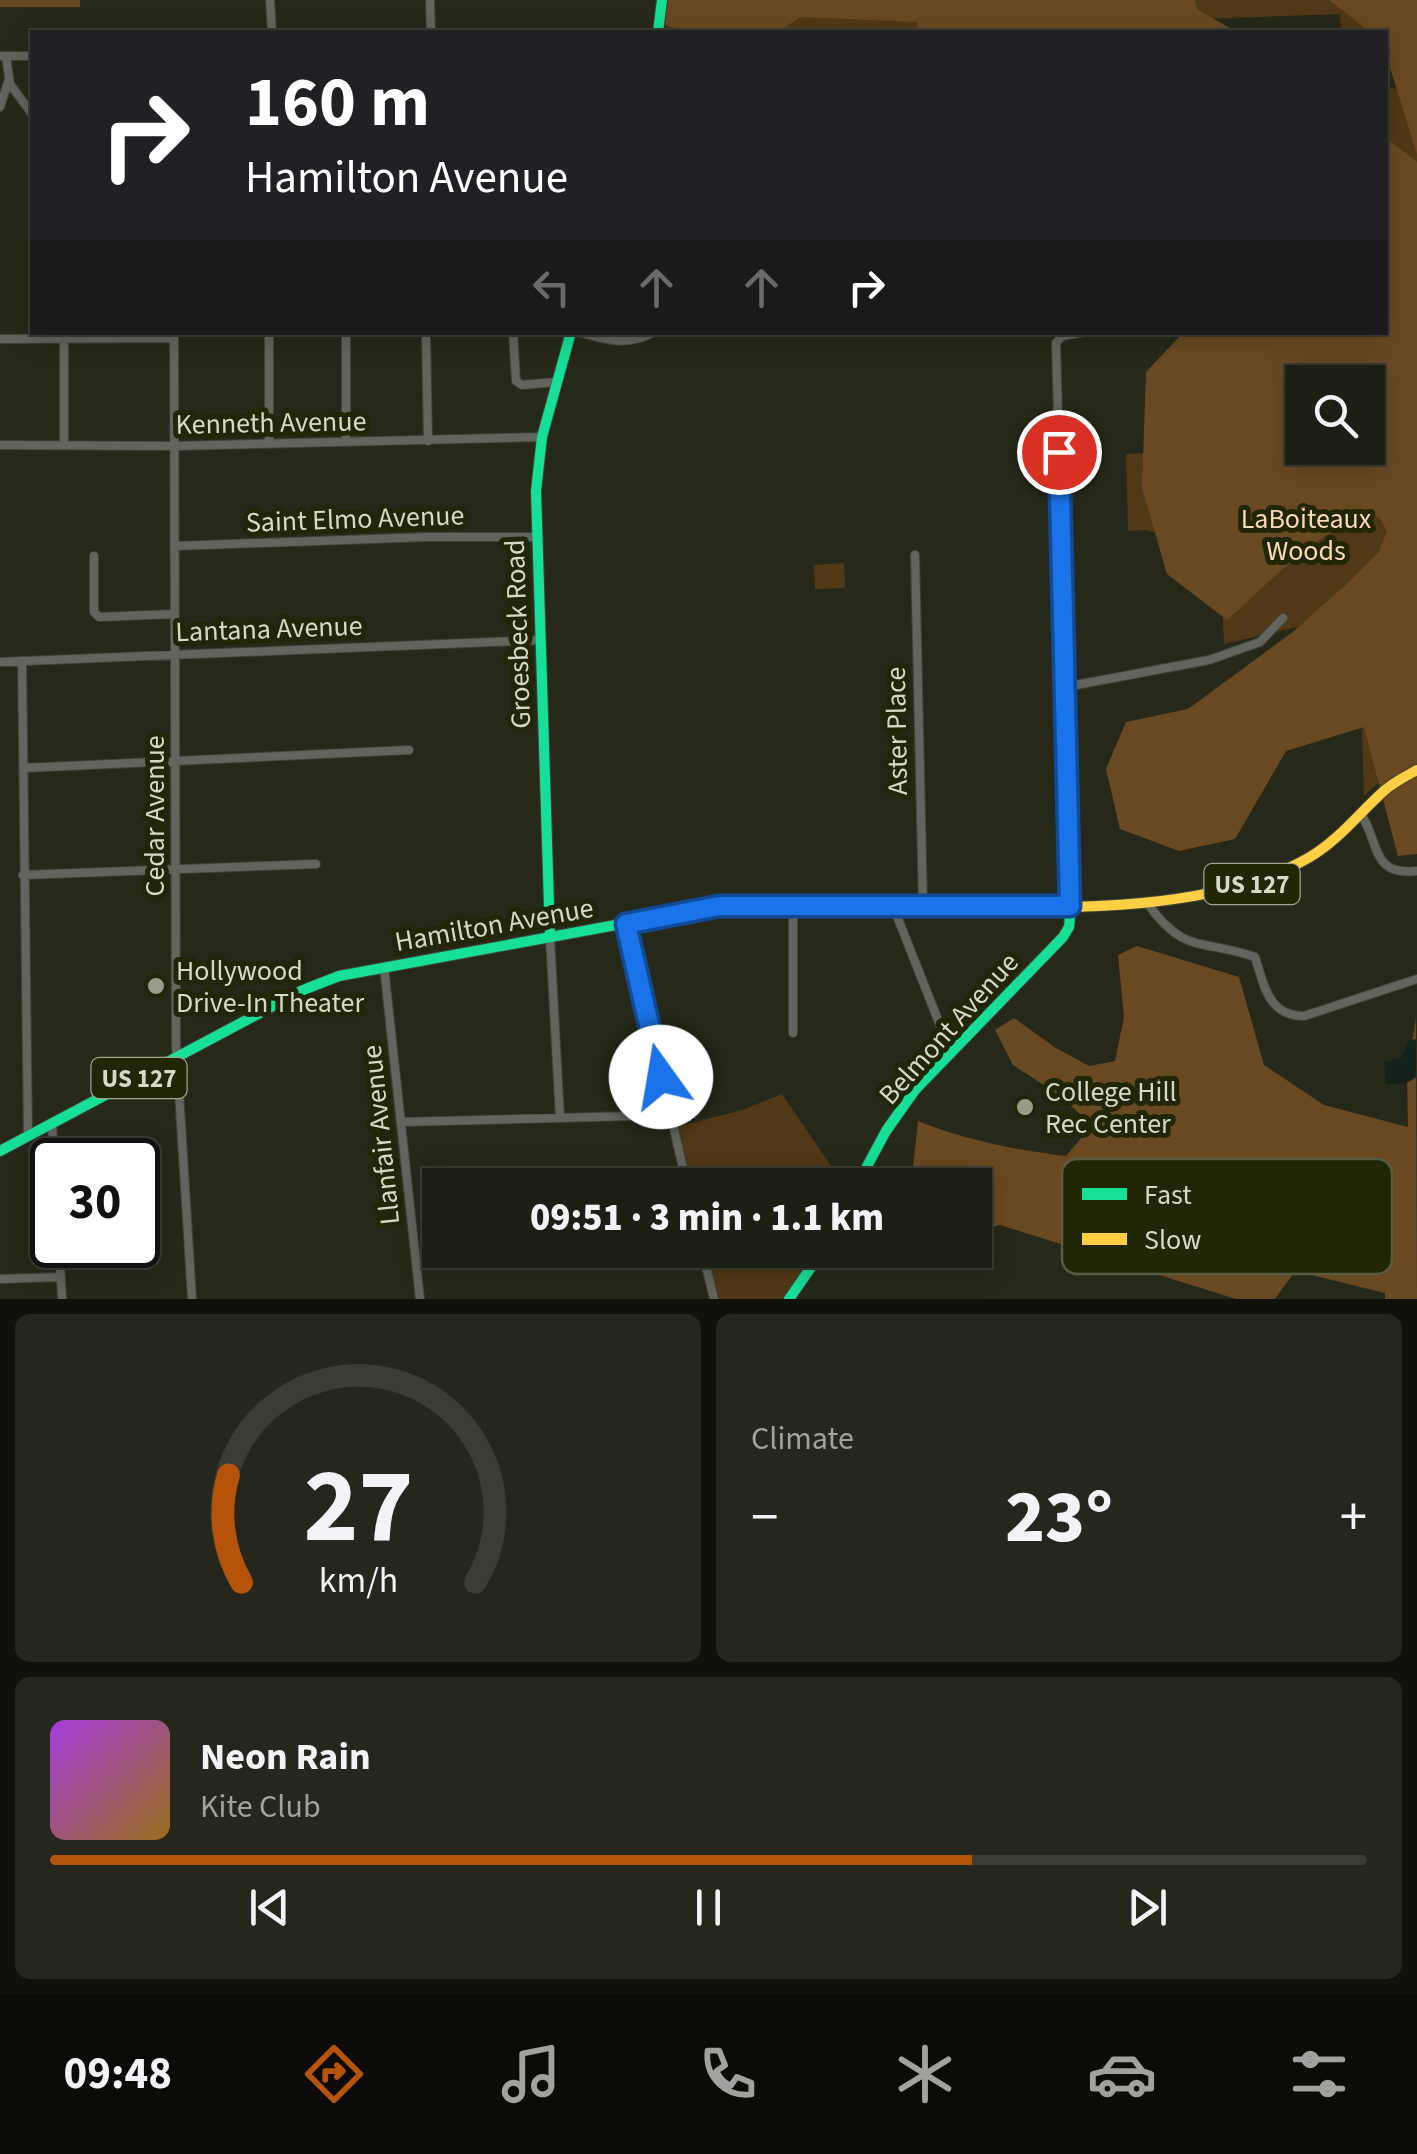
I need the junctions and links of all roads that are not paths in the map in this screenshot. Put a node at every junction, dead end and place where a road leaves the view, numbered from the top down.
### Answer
1 (270, 0) edge
2 (430, 0) edge
3 (662, 0) edge
4 (272, 30) edge
5 (431, 30) edge
6 (658, 30) edge
7 (3, 56) edge
8 (30, 56) edge
9 (9, 78) junction
10 (0, 107) edge
11 (30, 112) edge
12 (64, 335) edge
13 (268, 335) edge
14 (346, 335) edge
15 (426, 335) edge
16 (512, 335) edge
17 (570, 335) edge
18 (591, 335) edge
19 (647, 335) edge
20 (1068, 335) edge
21 (174, 336) edge
22 (0, 338) edge
23 (555, 382) junction
24 (542, 437) junction
25 (346, 440) junction
26 (428, 441) junction
27 (269, 442) junction
28 (64, 444) junction
29 (0, 445) edge
30 (176, 446) junction
31 (537, 538) junction
32 (175, 546) junction
33 (916, 555) dead end
34 (94, 556) dead end
35 (175, 614) junction
36 (1283, 618) dead end
37 (540, 640) junction
38 (175, 654) junction
39 (22, 661) junction
40 (0, 662) edge
41 (1065, 687) junction
42 (409, 750) dead end
43 (176, 763) junction
44 (24, 768) junction
45 (1417, 770) edge
46 (1361, 814) junction
47 (316, 864) dead end
48 (176, 869) junction
49 (1417, 871) edge
50 (24, 875) junction
51 (1148, 904) junction
52 (923, 905) junction
53 (893, 906) junction
54 (1070, 906) junction
55 (793, 908) junction
56 (626, 924) junction
57 (550, 937) junction
58 (384, 967) junction
59 (1417, 979) edge
60 (793, 1033) dead end
61 (951, 1052) junction
62 (178, 1058) junction
63 (670, 1116) junction
64 (560, 1118) junction
65 (401, 1122) junction
66 (52, 1124) junction
67 (28, 1136) junction
68 (53, 1138) edge
69 (0, 1151) edge
70 (683, 1168) edge
71 (868, 1168) edge
72 (60, 1268) edge
73 (706, 1268) edge
74 (811, 1268) edge
75 (61, 1277) junction
76 (0, 1279) edge
77 (62, 1299) edge
78 (192, 1299) edge
79 (420, 1299) edge
80 (714, 1299) edge
81 (789, 1299) edge

1 - 4 street
2 - 5 street
3 - 6 main road
7 - 8 street
7 - 9 street
9 - 10 street
9 - 11 street
12 - 21 street
12 - 22 street
12 - 28 street
13 - 27 street
14 - 25 street
15 - 26 street
16 - 23 street
17 - 23 main road, Groesbeck Road
18 - 19 street
20 - 41 street
21 - 30 street, Cedar Avenue
23 - 24 main road, Groesbeck Road
24 - 26 street, Kenneth Avenue
24 - 31 main road, Groesbeck Road
25 - 26 street, Kenneth Avenue
25 - 27 street, Kenneth Avenue
27 - 30 street, Kenneth Avenue
28 - 29 street, Kenneth Avenue
28 - 30 street, Kenneth Avenue
30 - 32 street, Cedar Avenue
31 - 32 street, Saint Elmo Avenue
31 - 37 main road, Groesbeck Road
32 - 35 street, Cedar Avenue
33 - 52 street, Aster Place
34 - 35 street
35 - 38 street, Cedar Avenue
36 - 41 street
37 - 38 street, Lantana Avenue
37 - 57 main road, Groesbeck Road
38 - 39 street, Lantana Avenue
38 - 43 street, Cedar Avenue
39 - 40 street, Lantana Avenue
39 - 44 street
41 - 54 street
42 - 43 street
43 - 44 street
43 - 48 street, Cedar Avenue
44 - 50 street
45 - 46 main road, Hamilton Avenue / US 127
46 - 49 street
46 - 51 main road, Hamilton Avenue / US 127
47 - 48 street
48 - 50 street
48 - 62 street, Cedar Avenue
50 - 67 street
51 - 54 main road, Hamilton Avenue / US 127
51 - 59 street
52 - 53 main road, Hamilton Avenue / US 127
52 - 54 main road, Hamilton Avenue / US 127
53 - 55 main road, Hamilton Avenue / US 127
53 - 61 street
54 - 61 main road, Belmont Avenue
55 - 56 main road, Hamilton Avenue / US 127
55 - 60 street
56 - 57 main road, Hamilton Avenue / US 127
56 - 63 street
57 - 58 main road, Hamilton Avenue / US 127
57 - 64 street
58 - 62 main road, Hamilton Avenue / US 127
58 - 65 street, Llanfair Avenue
61 - 71 main road, Belmont Avenue
62 - 66 main road, Hamilton Avenue / US 127
62 - 78 street, Cedar Avenue
63 - 64 street
63 - 70 street
64 - 65 street
65 - 79 street, Llanfair Avenue
66 - 67 main road, Hamilton Avenue / US 127
66 - 68 street
67 - 69 main road, Hamilton Avenue / US 127
72 - 75 street
73 - 80 street
74 - 81 main road
75 - 76 street
75 - 77 street

